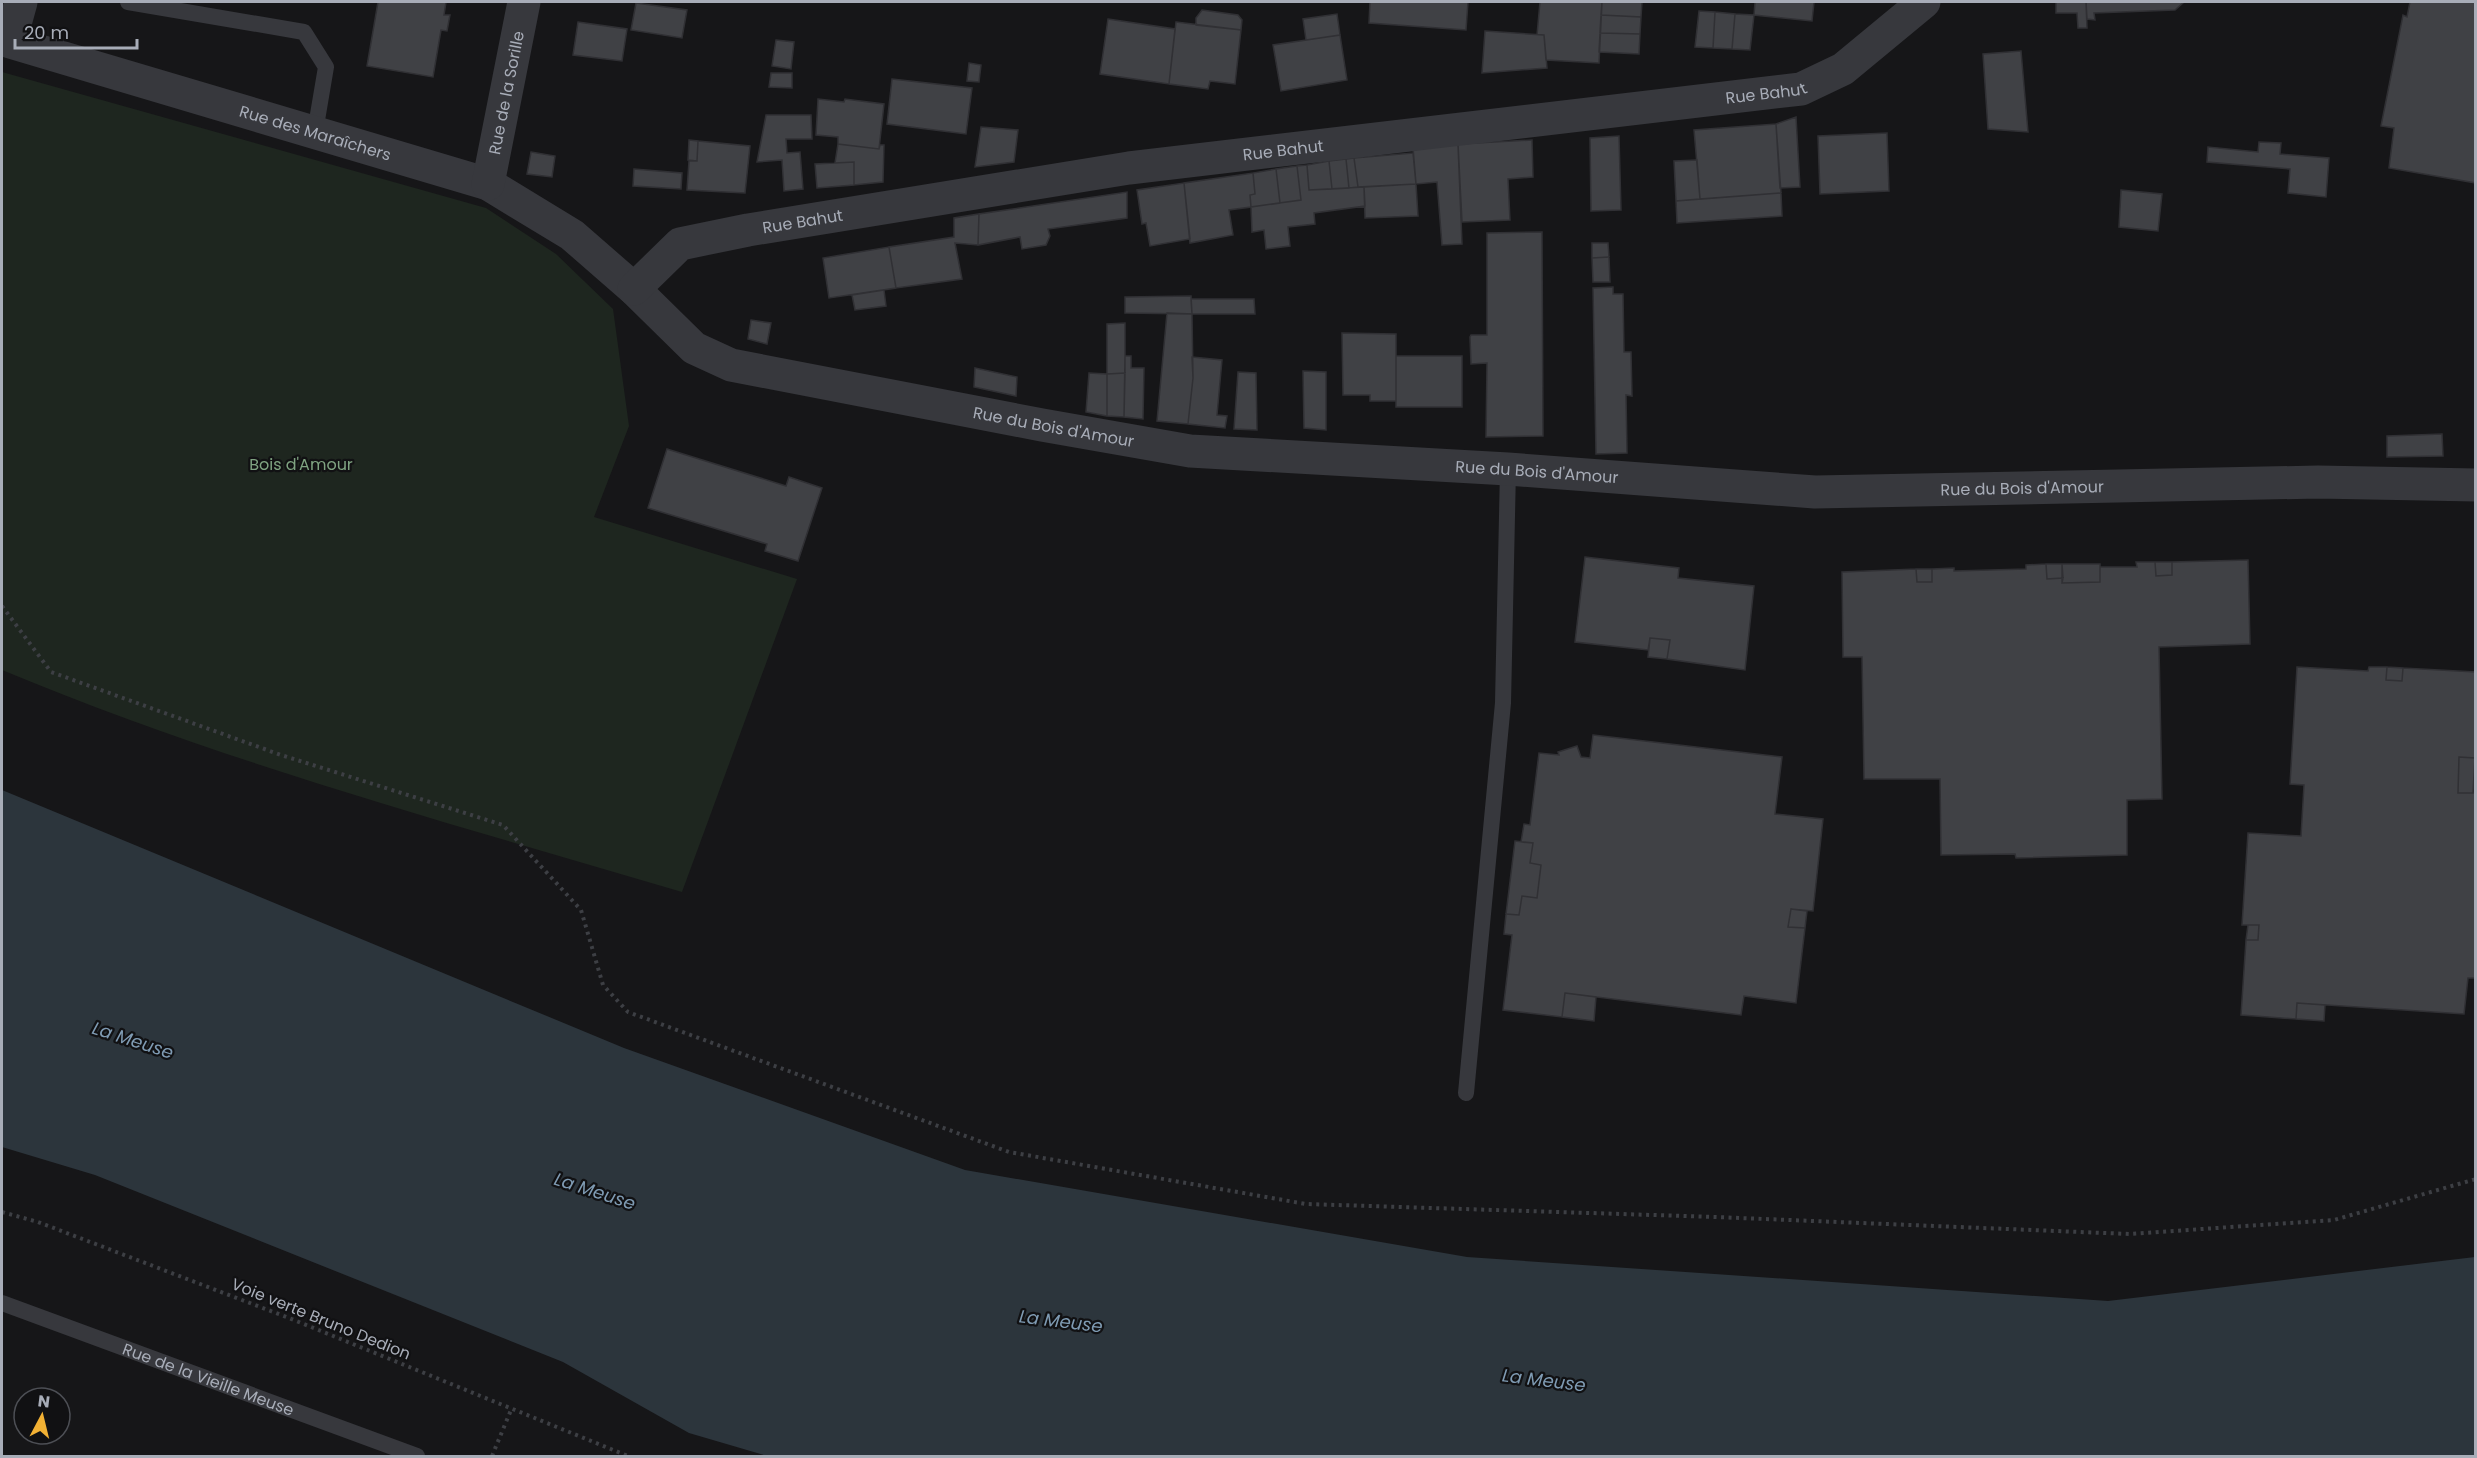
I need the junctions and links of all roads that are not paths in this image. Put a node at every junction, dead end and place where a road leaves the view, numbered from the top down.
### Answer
1 (21, 2) edge
2 (128, 2) edge
3 (524, 2) edge
4 (1924, 2) edge
5 (315, 132) junction
6 (488, 184) junction
7 (634, 289) junction
8 (1508, 469) junction
9 (2475, 485) edge
10 (1466, 1093) dead end
11 (2, 1303) edge
12 (417, 1456) edge

1 - 5 street, Rue des Maraîchers
2 - 5 lane
3 - 6 street, Rue de la Sorille
4 - 7 street, Rue Bahut
5 - 6 street, Rue des Maraîchers
6 - 7 street, Rue des Maraîchers
7 - 8 street, Rue du Bois d'Amour
8 - 9 street, Rue du Bois d'Amour
8 - 10 lane
11 - 12 lane, Rue de la Vieille Meuse

